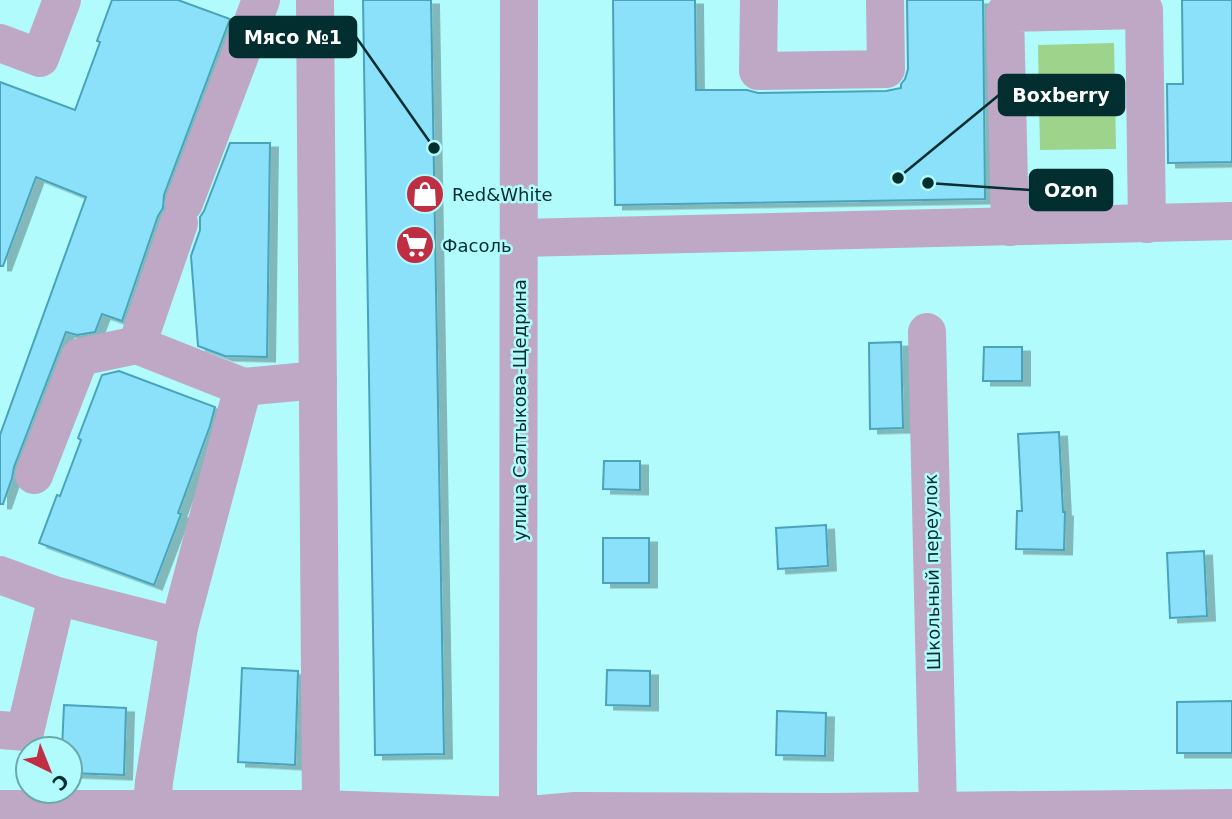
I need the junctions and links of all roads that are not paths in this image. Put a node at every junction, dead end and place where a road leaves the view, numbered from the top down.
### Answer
1 (62, 0) edge
2 (261, 0) edge
3 (315, 0) edge
4 (519, 0) edge
5 (760, 0) edge
6 (886, 0) edge
7 (0, 43) edge
8 (1232, 221) edge
9 (1147, 224) junction
10 (1010, 227) junction
11 (520, 238) junction
12 (927, 332) dead end
13 (137, 345) junction
14 (318, 380) junction
15 (243, 387) junction
16 (34, 475) dead end
17 (0, 575) edge
18 (57, 596) junction
19 (179, 627) junction
20 (0, 730) edge
21 (1232, 808) edge
22 (0, 809) edge
23 (152, 809) junction
24 (321, 809) junction
25 (938, 811) junction
26 (829, 815) edge
27 (518, 817) edge

1 - 7 street
2 - 13 street
3 - 14 street
4 - 11 street, улица Салтыкова-Щедрина
5 - 6 street
8 - 9 street
9 - 10 street
9 - 10 street
10 - 11 street
11 - 27 street, улица Салтыкова-Щедрина
12 - 25 street, Школьный переулок
13 - 15 street
13 - 16 street
14 - 15 street
14 - 24 street
15 - 19 street
17 - 18 street
18 - 19 street
18 - 20 street
19 - 23 street
21 - 25 street
22 - 23 street
23 - 24 street
24 - 27 street
25 - 26 street
26 - 27 street

